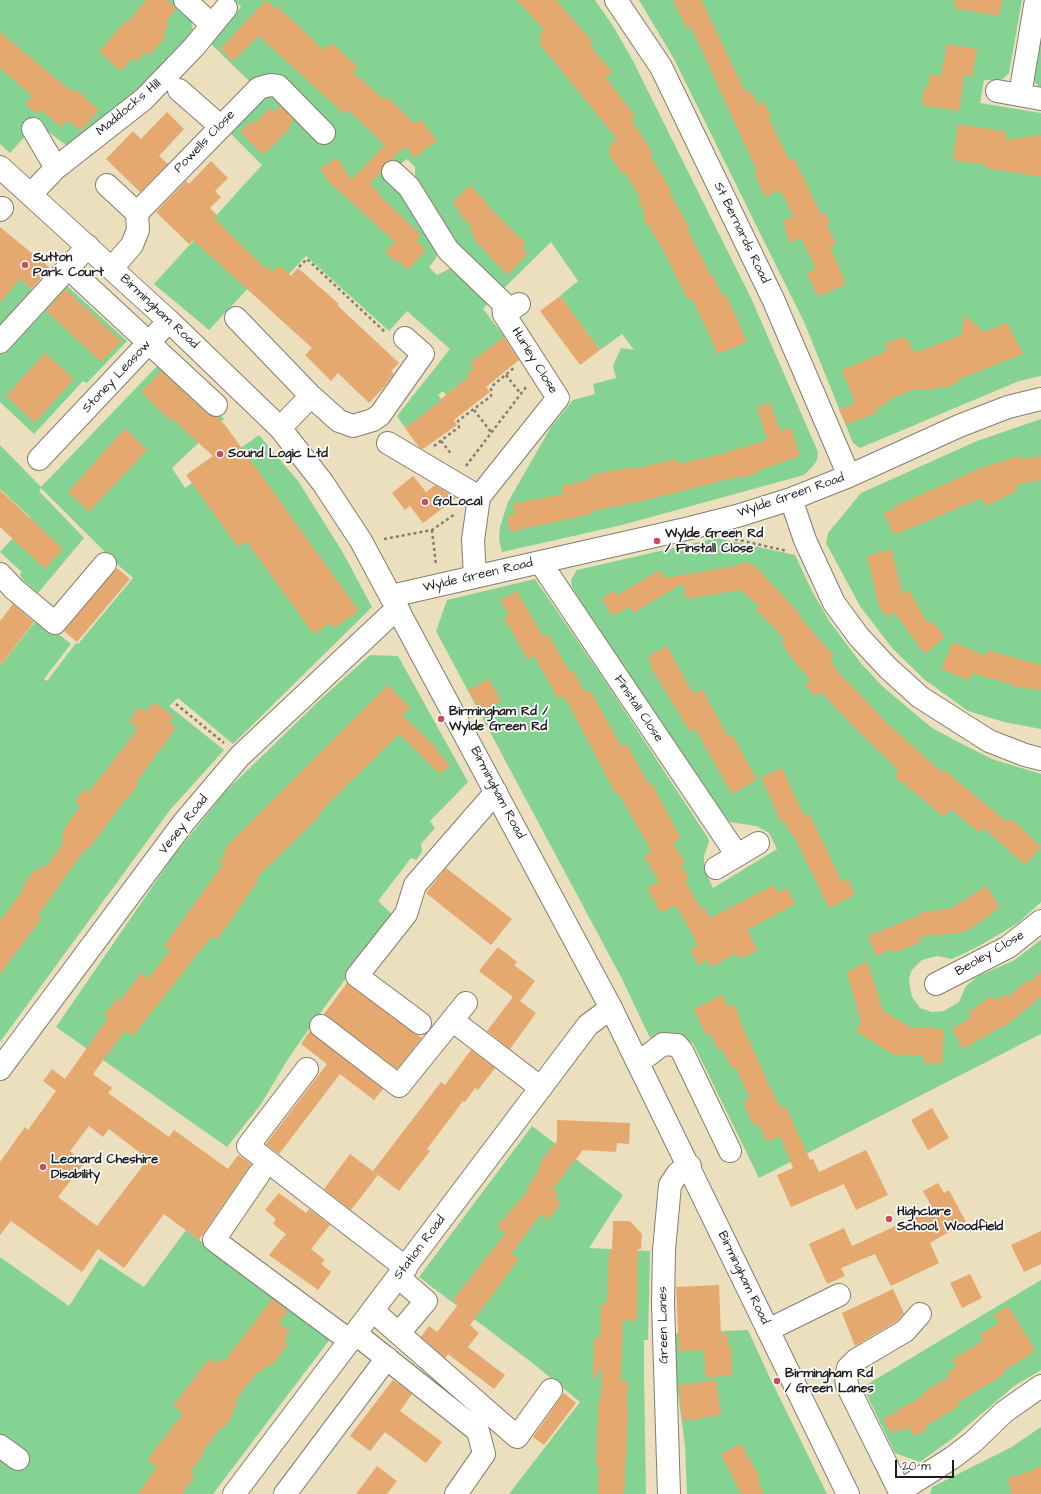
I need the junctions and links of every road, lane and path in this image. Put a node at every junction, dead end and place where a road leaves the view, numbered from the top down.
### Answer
1 (185, 0) edge
2 (616, 0) edge
3 (1036, 0) edge
4 (226, 8) dead end
5 (212, 25) junction
6 (179, 90) dead end
7 (997, 91) dead end
8 (1020, 95) junction
9 (1041, 99) edge
10 (220, 126) junction
11 (33, 129) dead end
12 (324, 133) dead end
13 (0, 167) edge
14 (56, 168) junction
15 (393, 172) dead end
16 (107, 185) dead end
17 (31, 194) junction
18 (137, 213) junction
19 (88, 246) junction
20 (299, 267) dead end
21 (112, 268) junction
22 (79, 278) dead end
23 (236, 318) dead end
24 (169, 321) junction
25 (405, 338) joint
26 (0, 342) edge
27 (150, 342) junction
28 (535, 362) junction
29 (506, 375) junction
30 (521, 394) junction
31 (311, 396) junction
32 (1041, 399) edge
33 (216, 405) dead end
34 (474, 410) junction
35 (280, 428) junction
36 (491, 432) junction
37 (388, 443) dead end
38 (39, 459) dead end
39 (416, 459) junction
40 (849, 476) junction
41 (453, 482) junction
42 (480, 497) junction
43 (791, 499) junction
44 (432, 530) junction
45 (728, 537) dead end
46 (360, 541) junction
47 (813, 557) junction
48 (540, 562) junction
49 (105, 564) dead end
50 (3, 576) edge
51 (474, 577) junction
52 (438, 585) junction
53 (395, 603) junction
54 (176, 704) dead end
55 (240, 756) junction
56 (1041, 759) edge
57 (496, 792) junction
58 (758, 843) dead end
59 (737, 856) junction
60 (716, 868) dead end
61 (1041, 922) edge
62 (936, 984) dead end
63 (466, 1003) dead end
64 (611, 1008) junction
65 (452, 1020) junction
66 (420, 1022) dead end
67 (321, 1026) dead end
68 (638, 1063) junction
69 (0, 1069) edge
70 (307, 1070) dead end
71 (541, 1088) junction
72 (730, 1151) dead end
73 (690, 1166) junction
74 (259, 1174) dead end
75 (402, 1272) junction
76 (839, 1295) dead end
77 (373, 1311) junction
78 (920, 1314) dead end
79 (768, 1330) junction
80 (399, 1333) junction
81 (353, 1337) junction
82 (387, 1358) junction
83 (1041, 1386) edge
84 (551, 1390) dead end
85 (0, 1446) edge
86 (18, 1459) dead end
87 (901, 1492) edge
88 (236, 1494) edge
89 (285, 1494) edge
90 (456, 1494) edge
91 (669, 1494) edge
92 (848, 1494) edge

1 - 5 street
2 - 40 street, St Bernards Road
3 - 8 street
4 - 5 street, Maddocks Hill
5 - 14 street, Maddocks Hill
6 - 10 street
7 - 8 street
8 - 9 street
10 - 12 street, Powells Close
10 - 18 street, Powells Close
11 - 14 street
13 - 17 street, Birmingham Road
14 - 17 street, Maddocks Hill
15 - 28 street, Hurley Close
16 - 18 street
17 - 19 street, Birmingham Road
18 - 21 street
19 - 21 street, Birmingham Road
19 - 26 street
20 - 25 path
21 - 24 street, Birmingham Road
22 - 27 street
23 - 31 street
24 - 27 street, Stoney Leasow
24 - 35 street, Birmingham Road
25 - 31 street
27 - 33 street
27 - 38 street, Stoney Leasow
28 - 29 path
28 - 30 path
28 - 42 street, Hurley Close
29 - 30 path
29 - 34 path
30 - 36 path
31 - 35 street
32 - 40 street, Wylde Green Road
34 - 36 path
34 - 39 path
35 - 46 street, Birmingham Road
36 - 41 path
37 - 39 street
39 - 41 street
40 - 43 street, Wylde Green Road
41 - 42 street
42 - 44 path
42 - 51 street, Hurley Close
43 - 47 street
43 - 48 street, Wylde Green Road
44 - 46 path
44 - 52 path
45 - 47 path
46 - 53 street, Birmingham Road
47 - 56 street
48 - 51 street, Wylde Green Road
48 - 59 street, Finstall Close
49 - 50 street
51 - 52 street, Wylde Green Road
52 - 53 street, Wylde Green Road
53 - 55 street, Vesey Road
53 - 57 street, Birmingham Road
54 - 55 path
55 - 69 street, Vesey Road
57 - 64 street, Birmingham Road
57 - 66 street
58 - 59 street
59 - 60 street
61 - 62 street, Beoley Close
63 - 65 street
64 - 68 street, Birmingham Road
64 - 71 street, Station Road
65 - 67 street
65 - 71 street
68 - 72 street
68 - 73 street, Birmingham Road
70 - 75 street
71 - 75 street, Station Road
73 - 79 street, Birmingham Road
73 - 91 street, Green Lanes
74 - 81 street
75 - 77 street, Station Road
75 - 80 street
76 - 79 street
77 - 80 street
77 - 81 street, Station Road
78 - 87 street
79 - 92 street, Birmingham Road
80 - 84 street
81 - 82 street
81 - 88 street, Station Road
82 - 89 street
82 - 90 street
83 - 87 street
85 - 86 street

